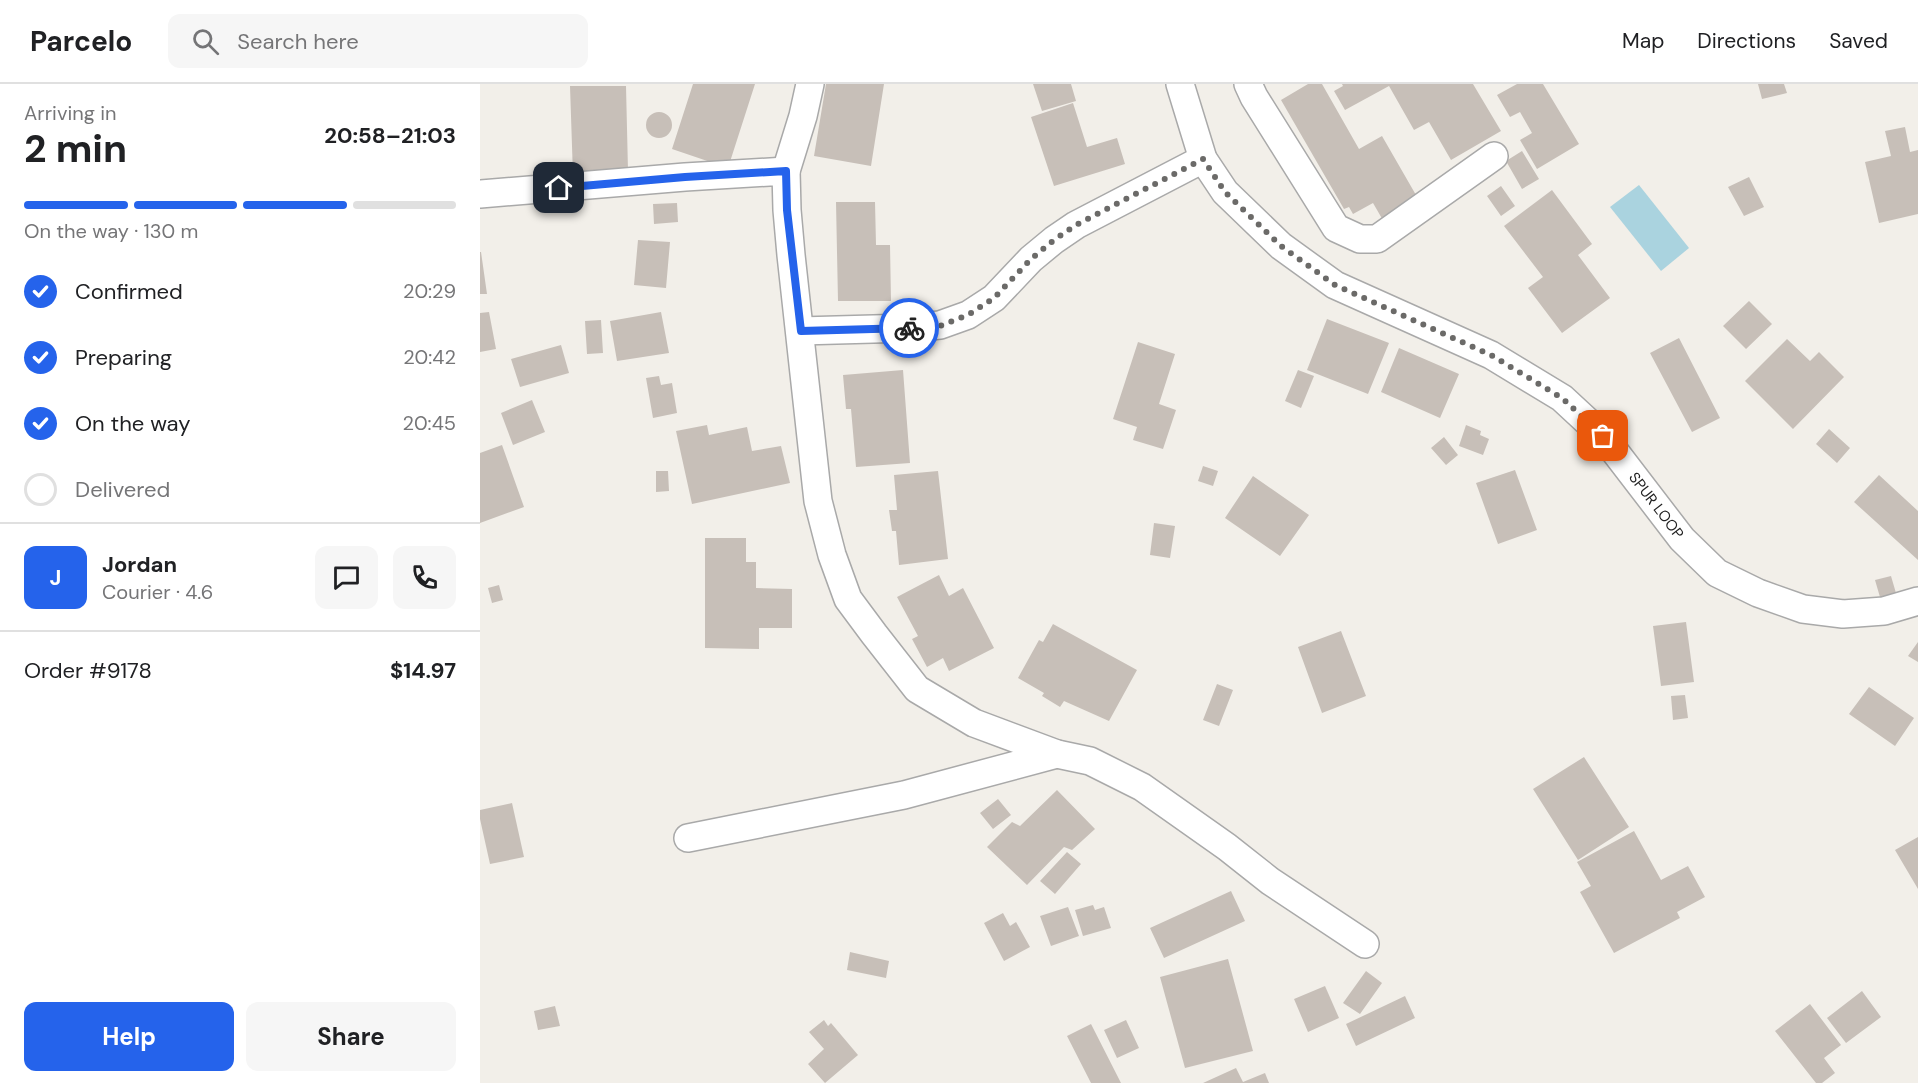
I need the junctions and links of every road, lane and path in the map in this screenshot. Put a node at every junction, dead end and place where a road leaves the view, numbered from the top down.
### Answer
1 (810, 84) edge
2 (1180, 84) edge
3 (1248, 84) edge
4 (1494, 156) dead end
5 (1203, 159) junction
6 (786, 171) junction
7 (480, 194) edge
8 (801, 331) junction
9 (1918, 601) edge
10 (1056, 754) junction
11 (688, 838) dead end
12 (1365, 944) dead end

1 - 6 street
2 - 5 street, SPUR LOOP
3 - 4 street
5 - 8 street
5 - 9 street, SPUR LOOP
6 - 7 street
6 - 8 street
8 - 10 street
10 - 11 street
10 - 12 street

